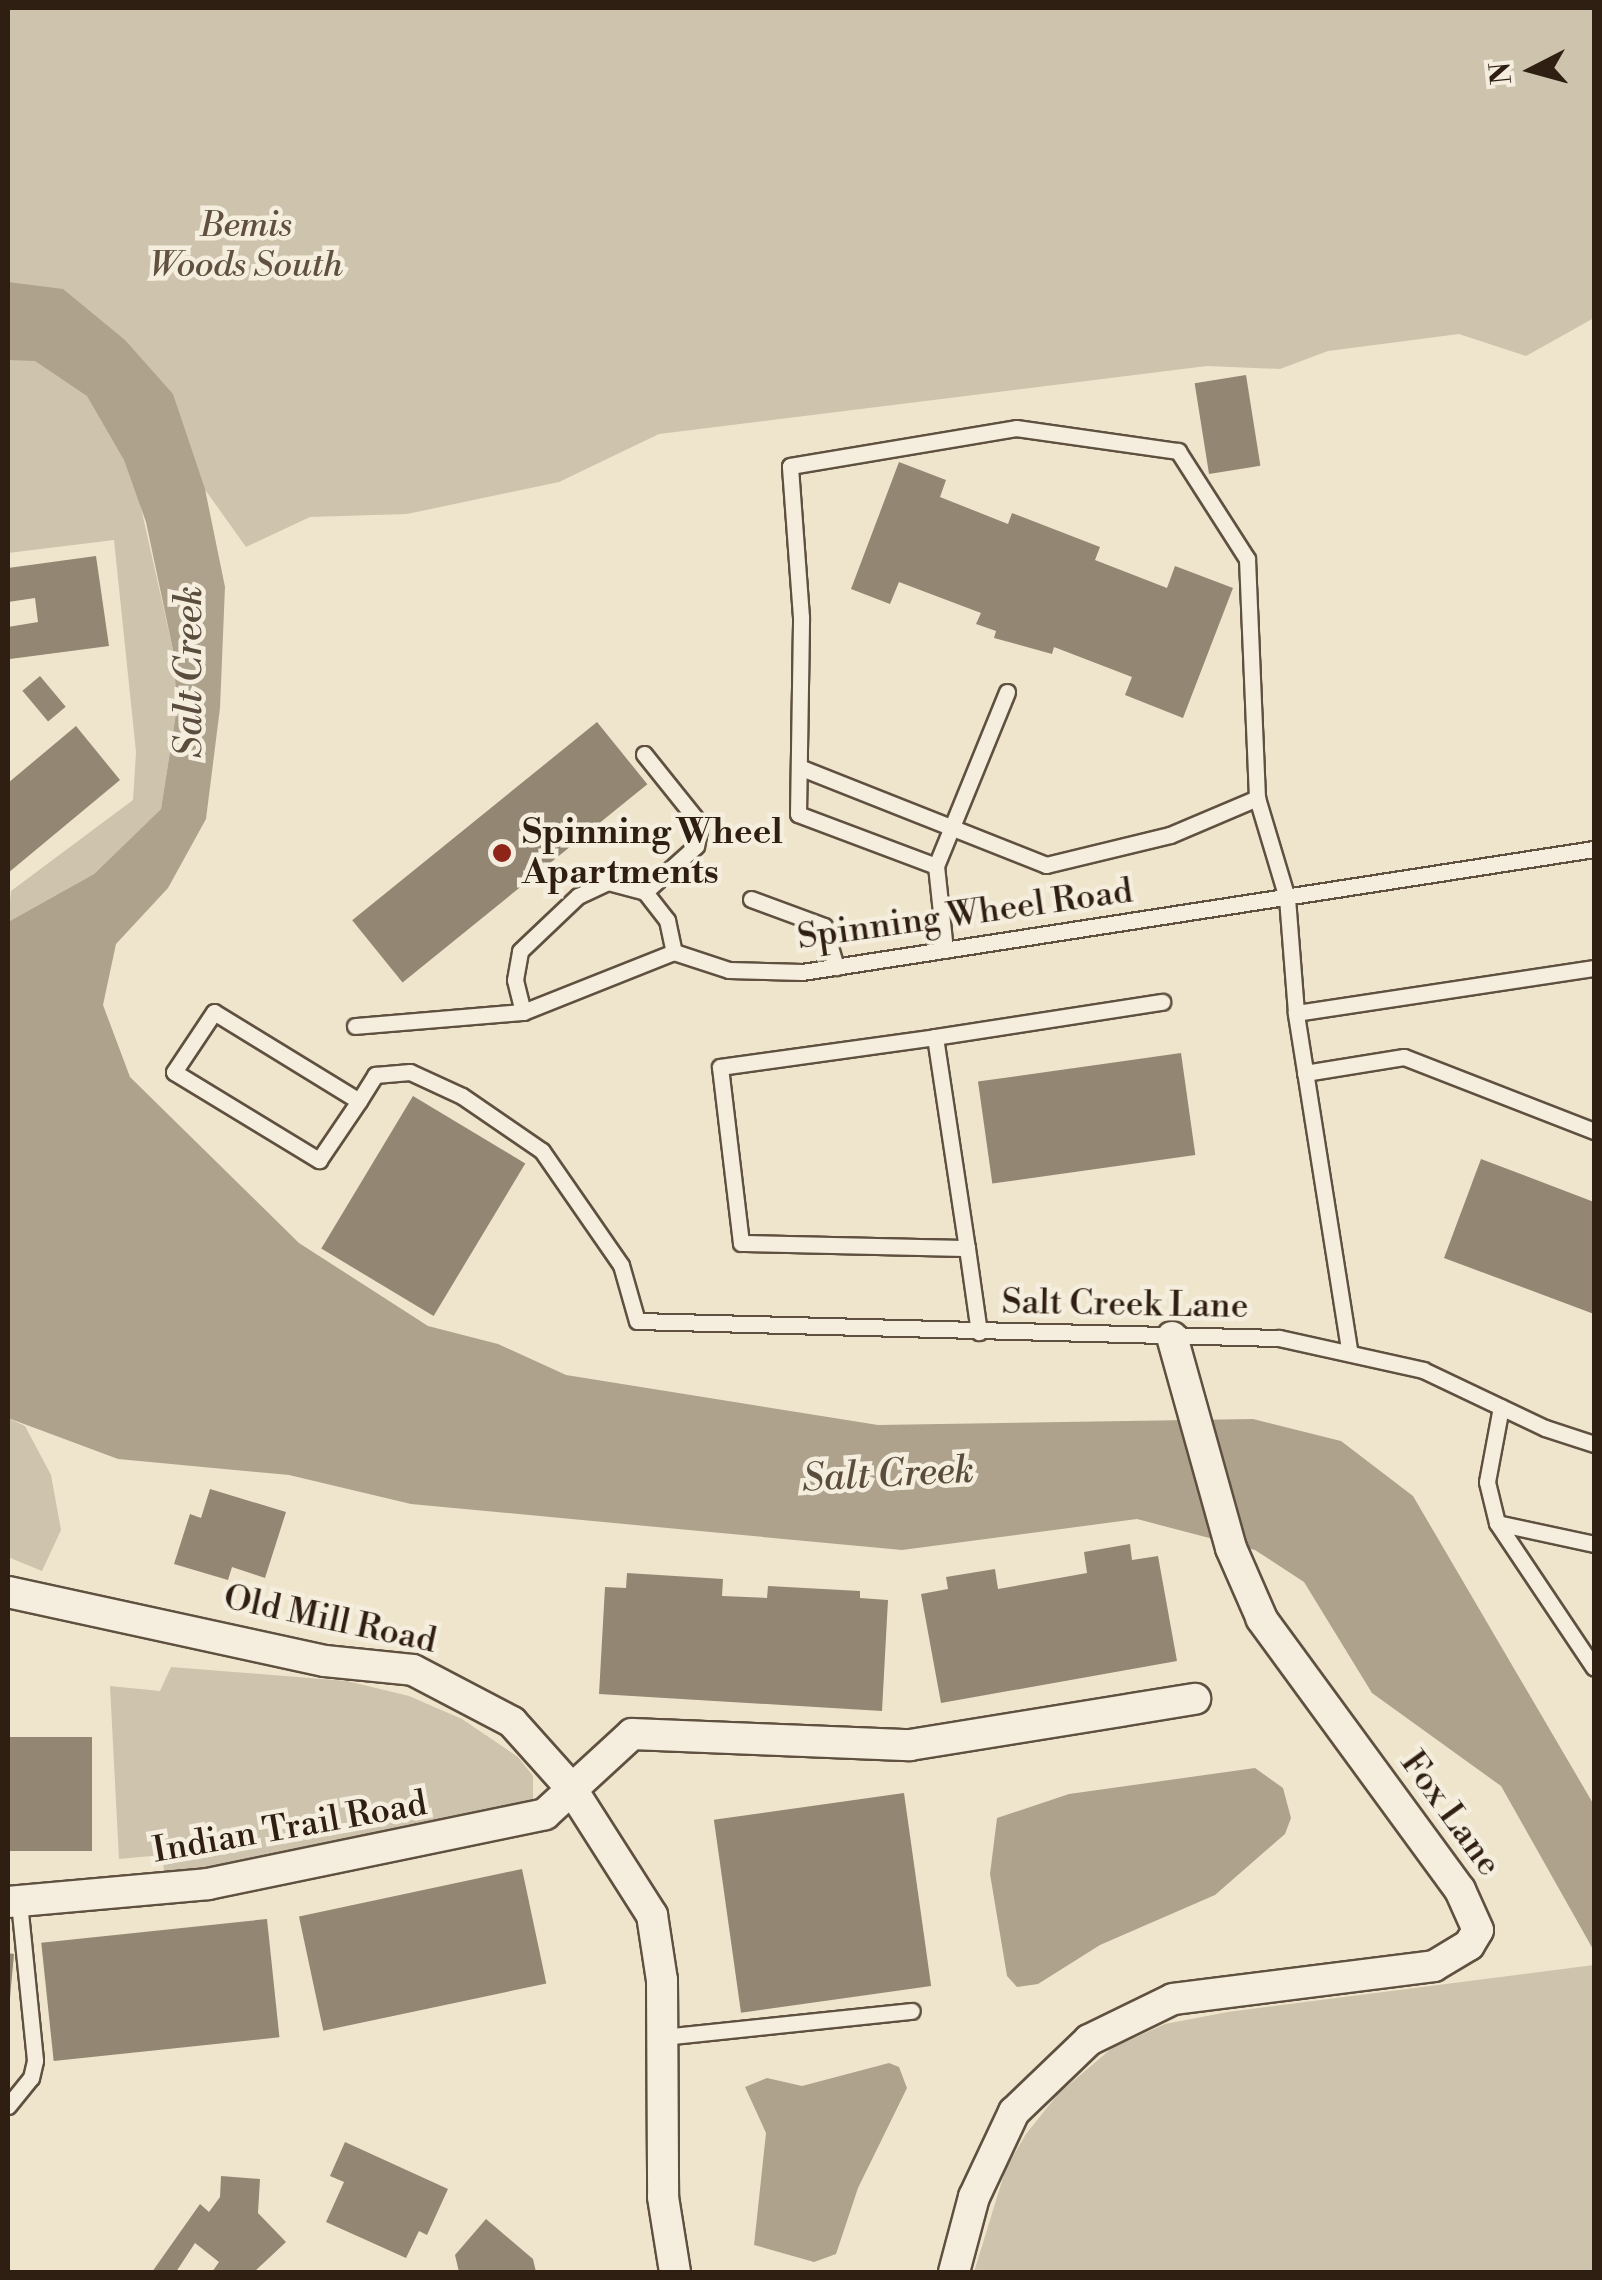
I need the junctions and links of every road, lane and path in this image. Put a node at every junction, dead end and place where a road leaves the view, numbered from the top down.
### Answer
1 (1007, 692) dead end
2 (644, 754) dead end
3 (799, 767) junction
4 (1257, 798) junction
5 (954, 825) junction
6 (1594, 849) edge
7 (936, 866) junction
8 (645, 892) junction
9 (1286, 898) junction
10 (750, 899) dead end
11 (945, 950) junction
12 (674, 952) junction
13 (836, 967) junction
14 (1594, 968) edge
15 (1162, 1002) dead end
16 (523, 1012) junction
17 (1296, 1013) junction
18 (355, 1026) dead end
19 (935, 1037) junction
20 (1305, 1073) junction
21 (359, 1101) junction
22 (1594, 1132) edge
23 (966, 1248) junction
24 (979, 1332) junction
25 (1172, 1337) junction
26 (1349, 1349) junction
27 (1500, 1407) junction
28 (1594, 1444) edge
29 (1496, 1523) junction
30 (1594, 1544) edge
31 (8, 1592) edge
32 (1594, 1668) edge
33 (1195, 1698) dead end
34 (571, 1788) junction
35 (13, 1902) edge
36 (912, 2011) dead end
37 (662, 2037) junction
38 (8, 2106) edge
39 (674, 2272) edge
40 (954, 2272) edge

1 - 5 lane
2 - 8 lane
3 - 4 lane
3 - 5 lane
3 - 7 lane
4 - 5 lane
4 - 9 lane
5 - 7 lane
6 - 9 lane, Spinning Wheel Road
7 - 11 lane
8 - 12 lane
8 - 16 lane
9 - 11 lane, Spinning Wheel Road
9 - 17 lane
10 - 13 lane
11 - 13 lane, Spinning Wheel Road
12 - 13 lane, Spinning Wheel Road
12 - 16 lane
14 - 17 lane
15 - 19 lane
16 - 18 lane
17 - 20 lane
19 - 23 lane
19 - 23 lane
20 - 22 lane
20 - 26 lane
21 - 21 lane
21 - 24 lane, Salt Creek Lane
23 - 24 lane
24 - 25 lane, Salt Creek Lane
25 - 26 lane, Salt Creek Lane
25 - 40 street, Fox Lane
26 - 27 lane, Salt Creek Lane
27 - 28 lane, Salt Creek Lane
27 - 29 lane
29 - 30 lane
29 - 32 lane
31 - 34 street, Old Mill Road
33 - 34 street, Indian Trail Road
34 - 35 street, Indian Trail Road
34 - 37 street, Old Mill Road
35 - 38 lane
36 - 37 lane
37 - 39 street, Old Mill Road

